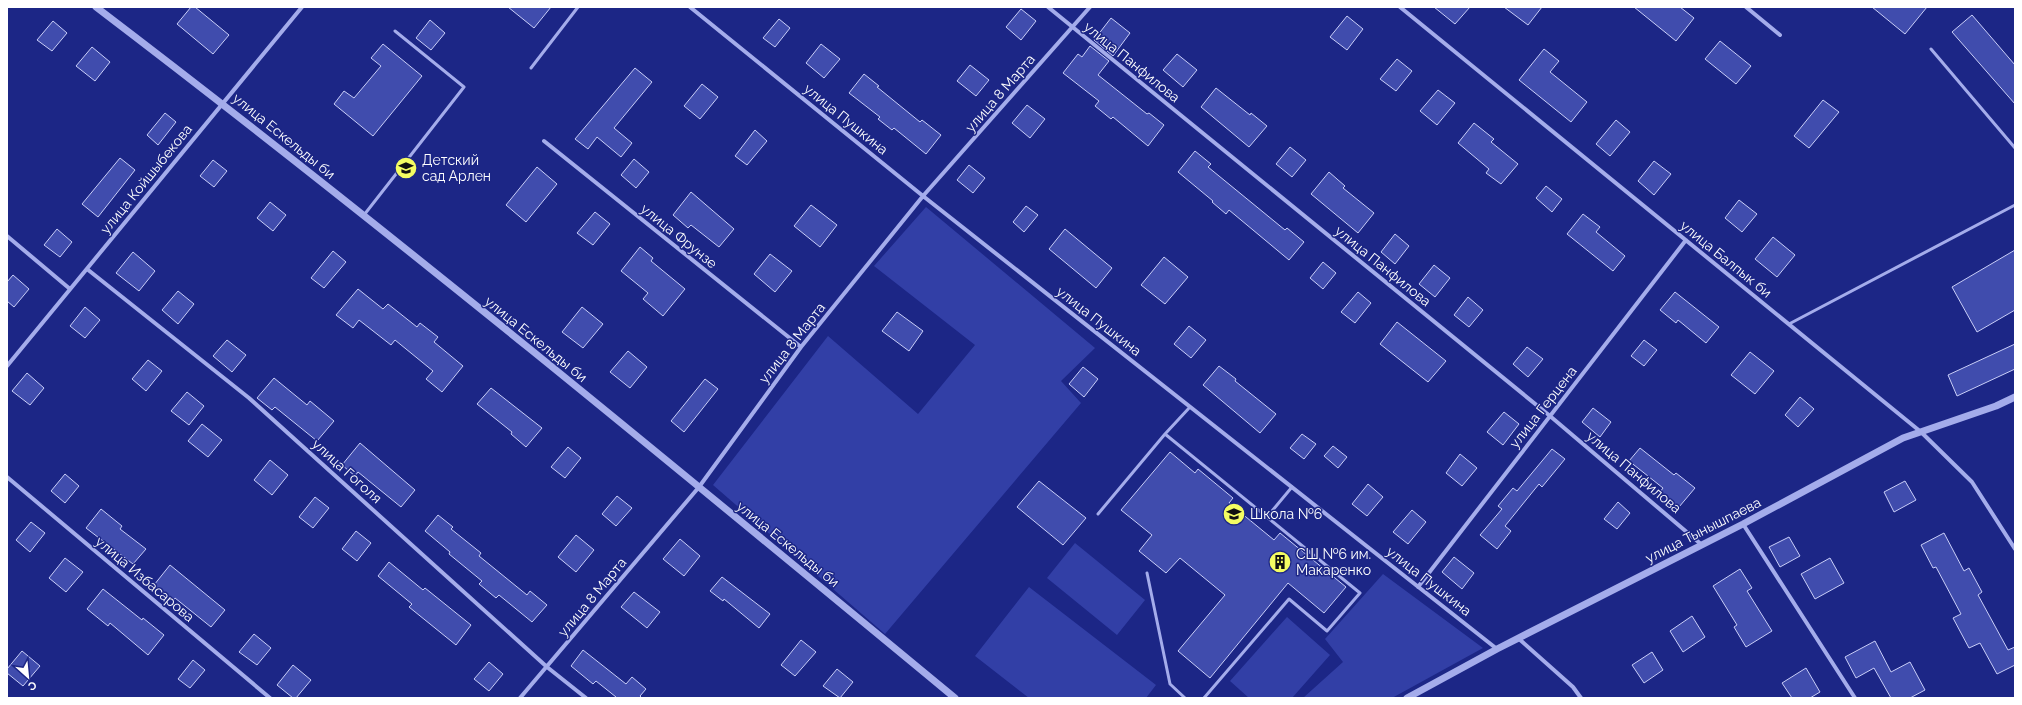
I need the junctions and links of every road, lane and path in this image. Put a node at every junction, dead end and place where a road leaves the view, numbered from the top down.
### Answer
1 (96, 7) edge
2 (302, 7) edge
3 (578, 7) edge
4 (690, 7) edge
5 (1048, 7) edge
6 (1090, 7) edge
7 (1400, 7) edge
8 (1746, 7) edge
9 (1072, 27) junction
10 (395, 31) dead end
11 (1780, 35) dead end
12 (1931, 49) dead end
13 (530, 68) dead end
14 (223, 103) junction
15 (544, 141) dead end
16 (2015, 148) edge
17 (924, 196) junction
18 (2015, 205) edge
19 (363, 216) junction
20 (7, 236) edge
21 (1686, 240) junction
22 (87, 269) junction
23 (70, 289) junction
24 (1789, 324) junction
25 (801, 347) junction
26 (7, 366) edge
27 (2015, 397) edge
28 (1190, 406) junction
29 (1550, 416) junction
30 (1921, 432) junction
31 (1165, 434) junction
32 (7, 477) edge
33 (699, 487) junction
34 (1292, 487) junction
35 (1098, 514) dead end
36 (1267, 517) junction
37 (1743, 524) junction
38 (1703, 545) junction
39 (2015, 550) edge
40 (1147, 573) dead end
41 (1418, 586) junction
42 (1518, 638) junction
43 (1497, 649) junction
44 (548, 667) junction
45 (270, 698) edge
46 (520, 698) edge
47 (586, 698) edge
48 (955, 698) edge
49 (1184, 698) edge
50 (1204, 698) edge
51 (1407, 698) edge
52 (1581, 698) edge
53 (1855, 698) edge

1 - 14 street, улица Ескельды би
2 - 14 street, улица Койшыбекова
3 - 13 lane
4 - 17 street, улица Пушкина
5 - 9 street, улица Панфилова
6 - 9 street, улица 8 Марта
7 - 21 street, улица Балпык би
8 - 11 street
9 - 17 street, улица 8 Марта
9 - 29 street, улица Панфилова
10 - 19 lane
12 - 16 lane
14 - 19 street, улица Ескельды би
14 - 22 street, улица Койшыбекова
15 - 25 street, улица Фрунзе
17 - 25 street, улица 8 Марта
17 - 28 street, улица Пушкина
18 - 24 lane
19 - 33 street, улица Ескельды би
20 - 23 street
21 - 24 street, улица Балпык би
21 - 29 street, улица Герцена
22 - 23 street, улица Койшыбекова
22 - 44 street, улица Гоголя
23 - 26 street, улица Койшыбекова
24 - 30 street, улица Балпык би
25 - 33 street, улица 8 Марта
27 - 30 street, улица Тынышпаева
28 - 31 lane
28 - 34 street, улица Пушкина
29 - 38 street, улица Панфилова
29 - 41 street, улица Герцена
30 - 37 street, улица Тынышпаева
30 - 39 street, улица Балпык би
31 - 35 lane
31 - 36 lane
32 - 45 street, улица Избасарова
33 - 44 street, улица 8 Марта
33 - 48 street, улица Ескельды би
34 - 36 lane
34 - 41 street, улица Пушкина
36 - 50 lane
37 - 38 street, улица Тынышпаева
37 - 53 street
38 - 42 street, улица Тынышпаева
40 - 49 lane
41 - 43 street, улица Пушкина
42 - 43 street, улица Тынышпаева
42 - 52 street
43 - 51 street, улица Тынышпаева
44 - 46 street, улица 8 Марта
44 - 47 street, улица Гоголя

